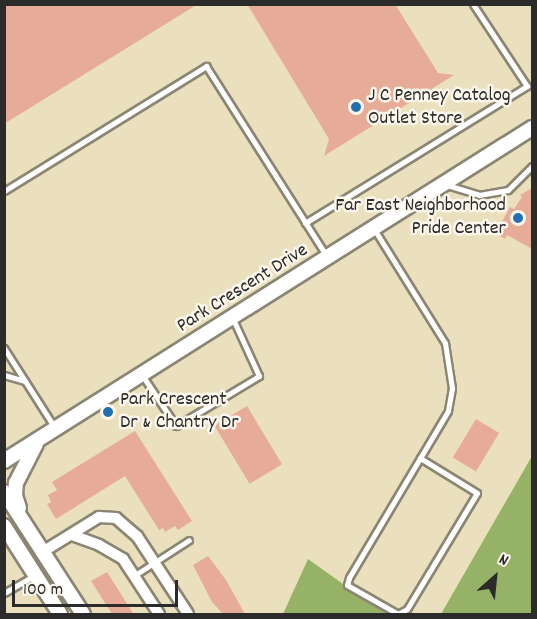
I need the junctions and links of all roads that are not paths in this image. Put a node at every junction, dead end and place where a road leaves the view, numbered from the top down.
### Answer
1 (473, 4) edge
2 (532, 129) edge
3 (532, 166) edge
4 (445, 185) junction
5 (4, 191) edge
6 (305, 223) junction
7 (374, 230) junction
8 (328, 259) junction
9 (233, 318) junction
10 (4, 348) edge
11 (4, 375) edge
12 (142, 375) junction
13 (25, 381) junction
14 (56, 429) junction
15 (39, 440) junction
16 (420, 458) junction
17 (4, 461) edge
18 (4, 492) edge
19 (22, 516) junction
20 (4, 526) edge
21 (72, 535) junction
22 (189, 540) dead end
23 (44, 551) junction
24 (155, 562) junction
25 (135, 575) junction
26 (35, 576) junction
27 (4, 593) edge
28 (60, 615) edge
29 (83, 615) edge
30 (159, 615) edge
31 (188, 615) edge

1 - 6 lane
2 - 4 street, Park Crescent Drive
3 - 4 lane
4 - 7 street, Park Crescent Drive
5 - 6 lane
6 - 8 lane
7 - 8 street, Park Crescent Drive
7 - 16 lane
8 - 9 street, Park Crescent Drive
9 - 12 street, Park Crescent Drive
9 - 12 lane
10 - 13 lane
11 - 13 lane
12 - 14 street, Park Crescent Drive
13 - 14 lane
14 - 15 street, Park Crescent Drive
15 - 17 street, Park Crescent Drive
15 - 19 street
16 - 16 lane
18 - 19 street
19 - 23 street
20 - 26 street
21 - 23 street
21 - 24 street
21 - 25 street
22 - 24 lane
23 - 29 street
24 - 25 lane
24 - 31 street
25 - 30 street
26 - 27 lane
26 - 28 street

